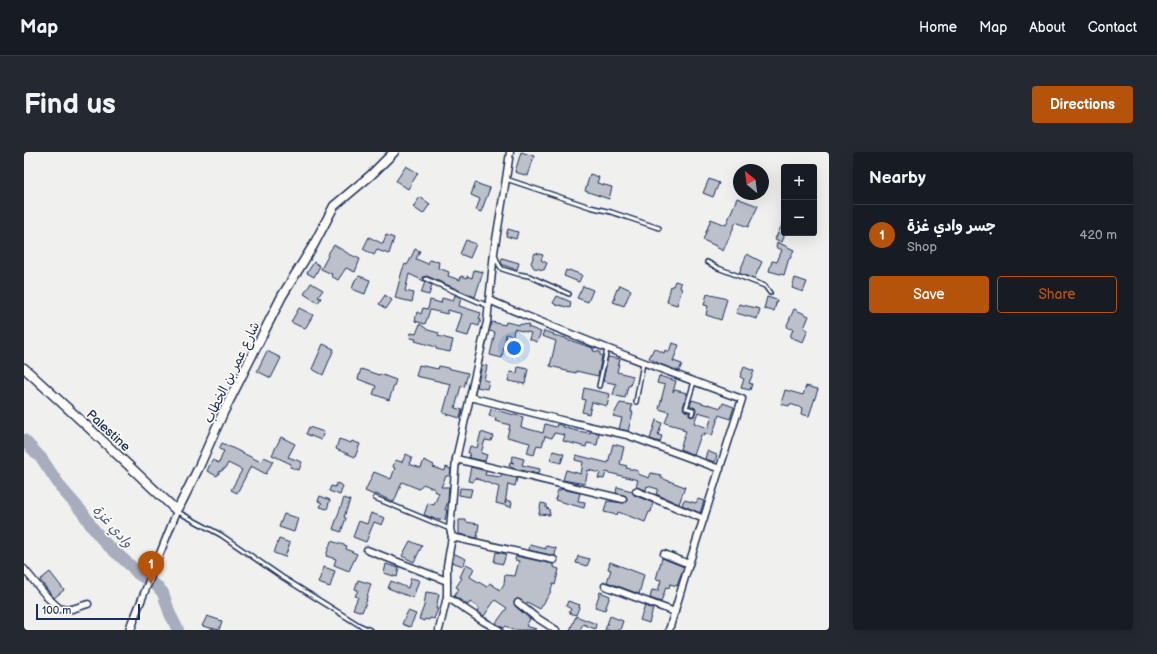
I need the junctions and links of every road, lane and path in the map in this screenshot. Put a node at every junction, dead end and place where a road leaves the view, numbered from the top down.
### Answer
1 (394, 152) edge
2 (510, 152) edge
3 (506, 179) junction
4 (659, 228) dead end
5 (494, 252) junction
6 (707, 262) dead end
7 (426, 279) dead end
8 (770, 293) dead end
9 (568, 294) dead end
10 (488, 303) junction
11 (607, 349) junction
12 (643, 363) junction
13 (24, 368) edge
14 (694, 382) junction
15 (599, 386) dead end
16 (470, 397) junction
17 (636, 402) dead end
18 (692, 414) dead end
19 (456, 459) junction
20 (720, 469) junction
21 (636, 491) dead end
22 (375, 498) dead end
23 (623, 499) dead end
24 (177, 511) junction
25 (704, 518) junction
26 (450, 529) junction
27 (452, 537) junction
28 (367, 550) dead end
29 (664, 554) dead end
30 (554, 560) dead end
31 (689, 564) junction
32 (24, 569) edge
33 (447, 581) junction
34 (605, 586) dead end
35 (447, 597) junction
36 (88, 604) dead end
37 (518, 604) dead end
38 (675, 612) junction
39 (133, 621) joint
40 (130, 630) edge
41 (370, 630) edge
42 (439, 630) edge
43 (499, 630) edge
44 (556, 630) edge
45 (669, 630) edge

1 - 24 street, شارع عمر بن الخطاب
2 - 3 street
3 - 4 lane
3 - 5 street
5 - 9 lane
5 - 10 street
6 - 8 lane
7 - 10 lane
10 - 11 street
10 - 16 street
11 - 12 street
11 - 15 lane
12 - 14 street
12 - 17 lane
13 - 24 street, Palestine
14 - 18 lane
14 - 20 street
16 - 19 street
16 - 20 street
19 - 23 street
19 - 26 street
20 - 25 street
21 - 25 street
22 - 26 lane
24 - 39 street, شارع عمر بن الخطاب
24 - 41 lane
25 - 31 street
26 - 27 street
27 - 30 street
27 - 33 street
28 - 33 street
29 - 31 street
31 - 38 street
32 - 36 street
33 - 35 street
34 - 38 street
35 - 42 street
35 - 43 street
37 - 44 street
38 - 45 street
39 - 40 street, شارع عمر بن الخطاب

